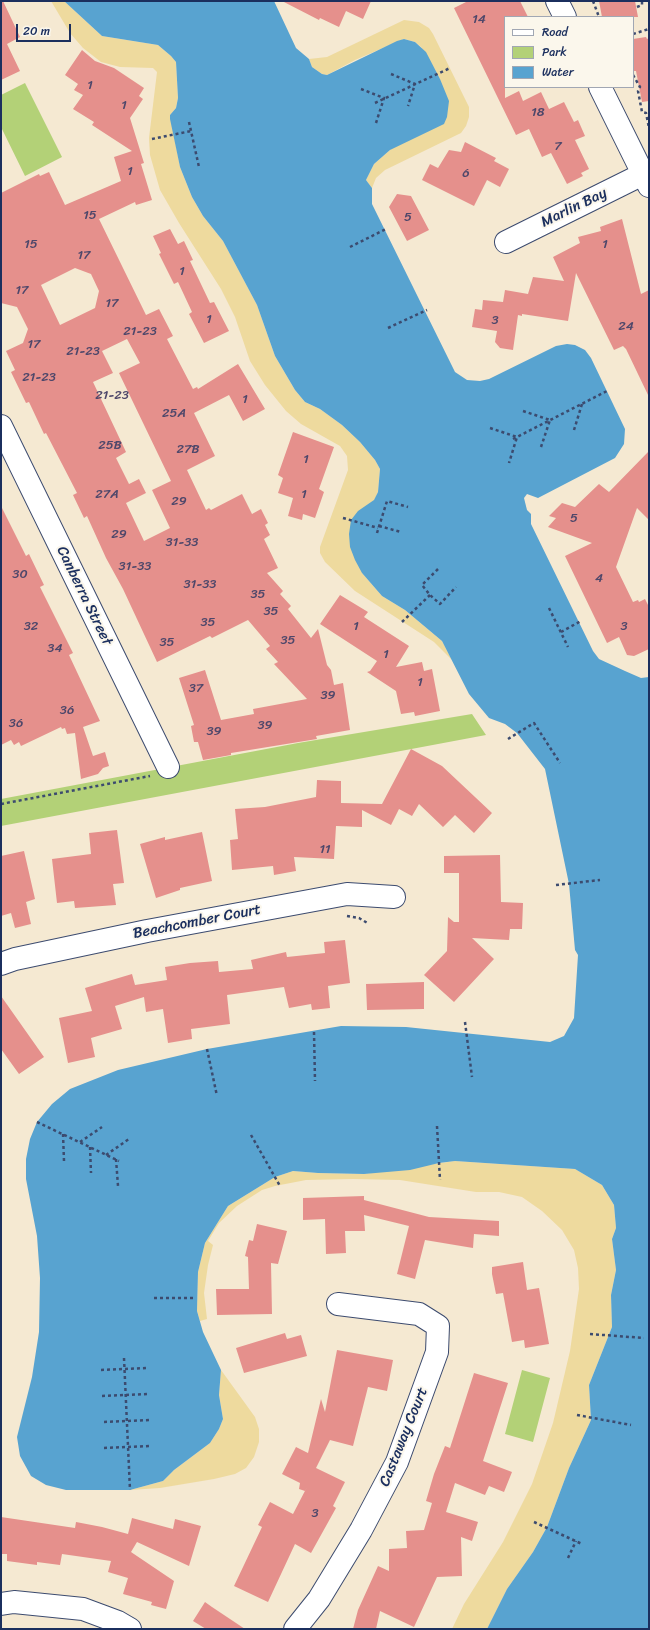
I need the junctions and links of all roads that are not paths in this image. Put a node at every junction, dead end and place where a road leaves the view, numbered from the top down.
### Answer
1 (557, 1) edge
2 (564, 16) edge
3 (600, 88) edge
4 (646, 180) edge
5 (506, 242) dead end
6 (1, 426) edge
7 (168, 767) road end
8 (394, 897) dead end
9 (1, 964) edge
10 (338, 1304) dead end
11 (1, 1604) edge
12 (130, 1629) edge
13 (295, 1629) edge

1 - 2 street
3 - 4 street
4 - 5 street, Marlin Bay
6 - 7 street, Canberra Street
8 - 9 street, Beachcomber Court
10 - 13 street, Castaway Court
11 - 12 street

